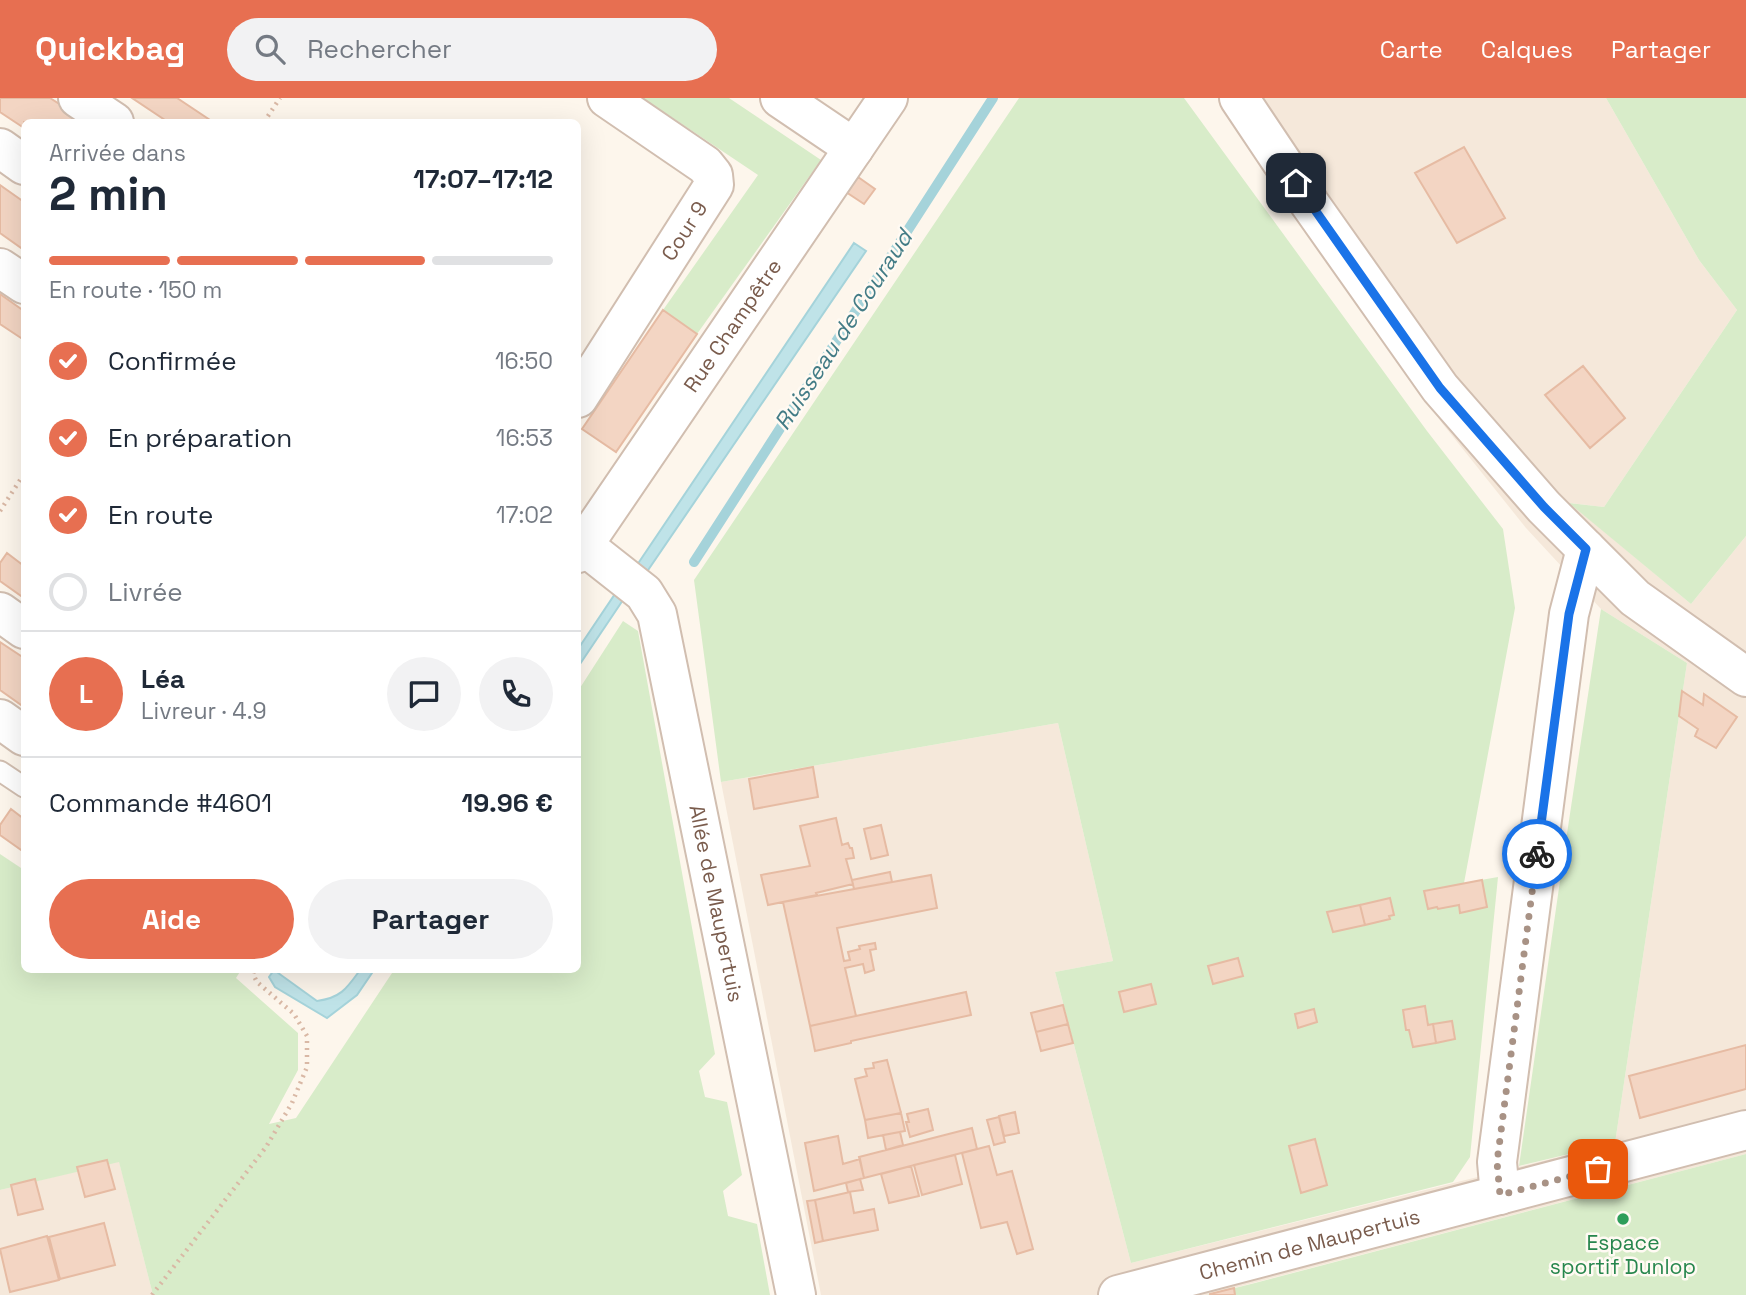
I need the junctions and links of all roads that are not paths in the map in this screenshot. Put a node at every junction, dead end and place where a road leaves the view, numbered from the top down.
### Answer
1 (78, 98) edge
2 (607, 98) edge
3 (780, 98) edge
4 (888, 98) edge
5 (1239, 98) edge
6 (110, 119) edge
7 (0, 148) edge
8 (854, 148) junction
9 (21, 162) edge
10 (0, 268) edge
11 (21, 282) edge
12 (581, 393) edge
13 (581, 544) edge
14 (581, 548) edge
15 (1586, 549) junction
16 (0, 612) edge
17 (21, 627) edge
18 (1746, 677) edge
19 (0, 719) edge
20 (21, 734) edge
21 (0, 771) edge
22 (21, 785) edge
23 (1746, 1130) edge
24 (1500, 1195) junction
25 (796, 1295) edge
26 (1118, 1295) edge

1 - 6 street
2 - 12 street, Cour 9
3 - 8 street
4 - 8 street, Rue Champêtre
5 - 15 street
7 - 9 street
8 - 13 street, Rue Champêtre
10 - 11 street
14 - 25 street, Allée de Maupertuis
15 - 18 street
15 - 24 street
16 - 17 street
19 - 20 street
21 - 22 lane
23 - 24 street, Chemin de Maupertuis
24 - 26 street, Chemin de Maupertuis

